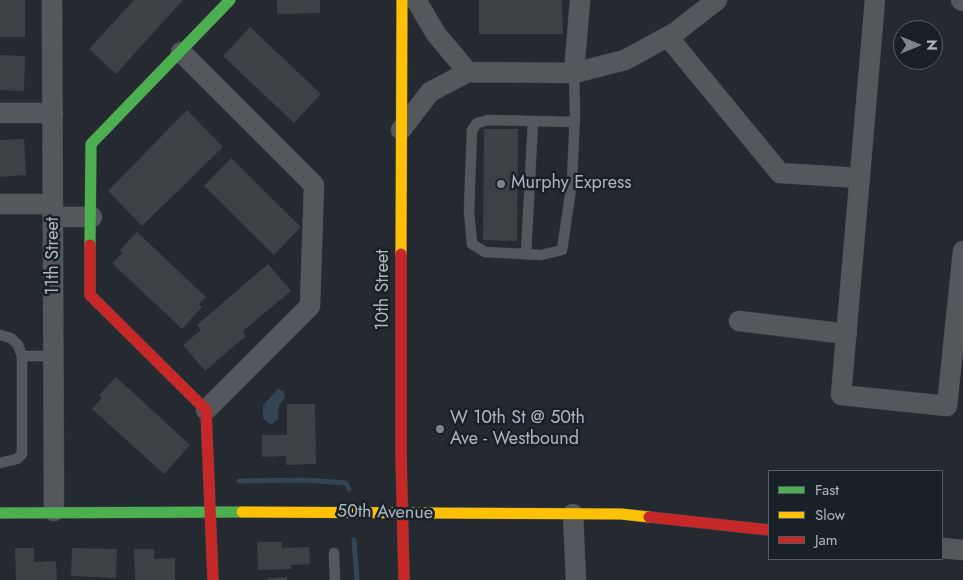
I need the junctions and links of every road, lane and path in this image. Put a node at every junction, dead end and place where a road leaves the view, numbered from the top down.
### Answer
1 (52, 0) edge
2 (230, 0) edge
3 (402, 0) edge
4 (416, 0) edge
5 (580, 0) edge
6 (717, 0) edge
7 (875, 0) edge
8 (668, 37) junction
9 (181, 52) junction
10 (468, 72) junction
11 (574, 73) junction
12 (0, 112) edge
13 (53, 113) junction
14 (533, 121) junction
15 (575, 122) junction
16 (401, 130) junction
17 (860, 178) junction
18 (0, 204) edge
19 (53, 210) junction
20 (92, 217) junction
21 (963, 251) edge
22 (526, 254) junction
23 (739, 321) dead end
24 (847, 334) junction
25 (0, 335) edge
26 (22, 356) junction
27 (54, 356) junction
28 (206, 410) junction
29 (0, 463) edge
30 (54, 511) junction
31 (211, 512) junction
32 (0, 513) edge
33 (402, 514) junction
34 (573, 514) junction
35 (768, 530) edge
36 (943, 548) edge
37 (963, 550) edge
38 (334, 554) dead end
39 (213, 580) edge
40 (335, 580) edge
41 (404, 580) edge
42 (576, 580) edge

1 - 13 street, 11th Street
2 - 9 street
3 - 16 street, 10th Street
4 - 10 street
5 - 11 street
6 - 8 street
7 - 17 street
8 - 11 street
8 - 17 street
9 - 20 street
9 - 28 street
10 - 11 street
10 - 16 street
11 - 15 lane
12 - 13 street
13 - 19 street, 11th Street
14 - 15 lane
14 - 22 lane
14 - 22 lane
15 - 22 lane
16 - 33 street, 10th Street
17 - 24 street
18 - 19 street
19 - 20 street
19 - 27 street, 11th Street
20 - 28 street
21 - 24 street
23 - 24 street
25 - 26 lane
26 - 27 lane
26 - 29 lane
27 - 30 street, 11th Street
28 - 31 street
30 - 31 street, 50th Avenue
30 - 32 street, 50th Avenue
31 - 33 street, 50th Avenue
31 - 39 street
33 - 34 street, 50th Avenue
33 - 41 street, 10th Street
34 - 35 street, 50th Avenue
34 - 42 street
36 - 37 street
38 - 40 lane

